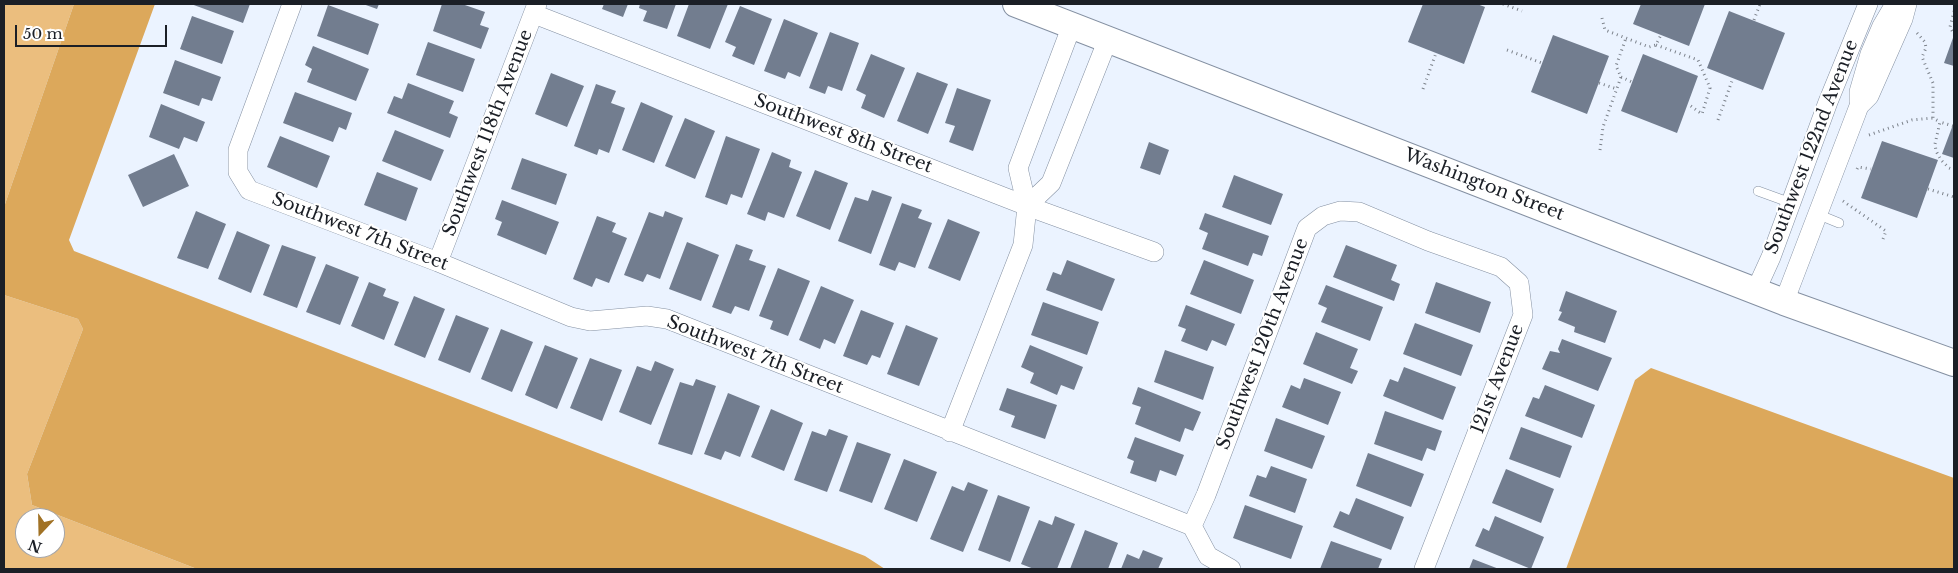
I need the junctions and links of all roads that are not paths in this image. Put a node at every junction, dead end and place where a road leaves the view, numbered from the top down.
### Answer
1 (292, 4) edge
2 (1016, 4) edge
3 (1868, 4) edge
4 (536, 9) edge
5 (1904, 9) edge
6 (1072, 25) junction
7 (1108, 39) junction
8 (1758, 191) dead end
9 (1791, 203) junction
10 (1027, 206) junction
11 (1817, 214) junction
12 (1839, 223) dead end
13 (1428, 241) joint
14 (1154, 252) dead end
15 (438, 262) junction
16 (1756, 290) junction
17 (1784, 302) junction
18 (1954, 363) edge
19 (950, 432) junction
20 (1192, 526) junction
21 (1231, 569) edge
22 (1424, 569) edge

1 - 15 street, Southwest 7th Street
2 - 6 street, Washington Street
3 - 9 street, Southwest 122nd Avenue
4 - 10 street, Southwest 8th Street
4 - 15 street, Southwest 118th Avenue
5 - 11 street, Southwest 122nd Avenue
6 - 7 street, Washington Street
6 - 10 street
7 - 10 street
7 - 16 street, Washington Street
8 - 9 lane
9 - 11 street
9 - 16 street, Southwest 122nd Avenue
10 - 14 street, Southwest 8th Street
10 - 19 street
11 - 12 lane
11 - 17 street, Southwest 122nd Avenue
13 - 20 street, Southwest 120th Avenue
13 - 22 street, 121st Avenue
15 - 19 street, Southwest 7th Street
16 - 17 street, Washington Street
17 - 18 street, Washington Street
19 - 20 street, Southwest 7th Street
20 - 21 street

